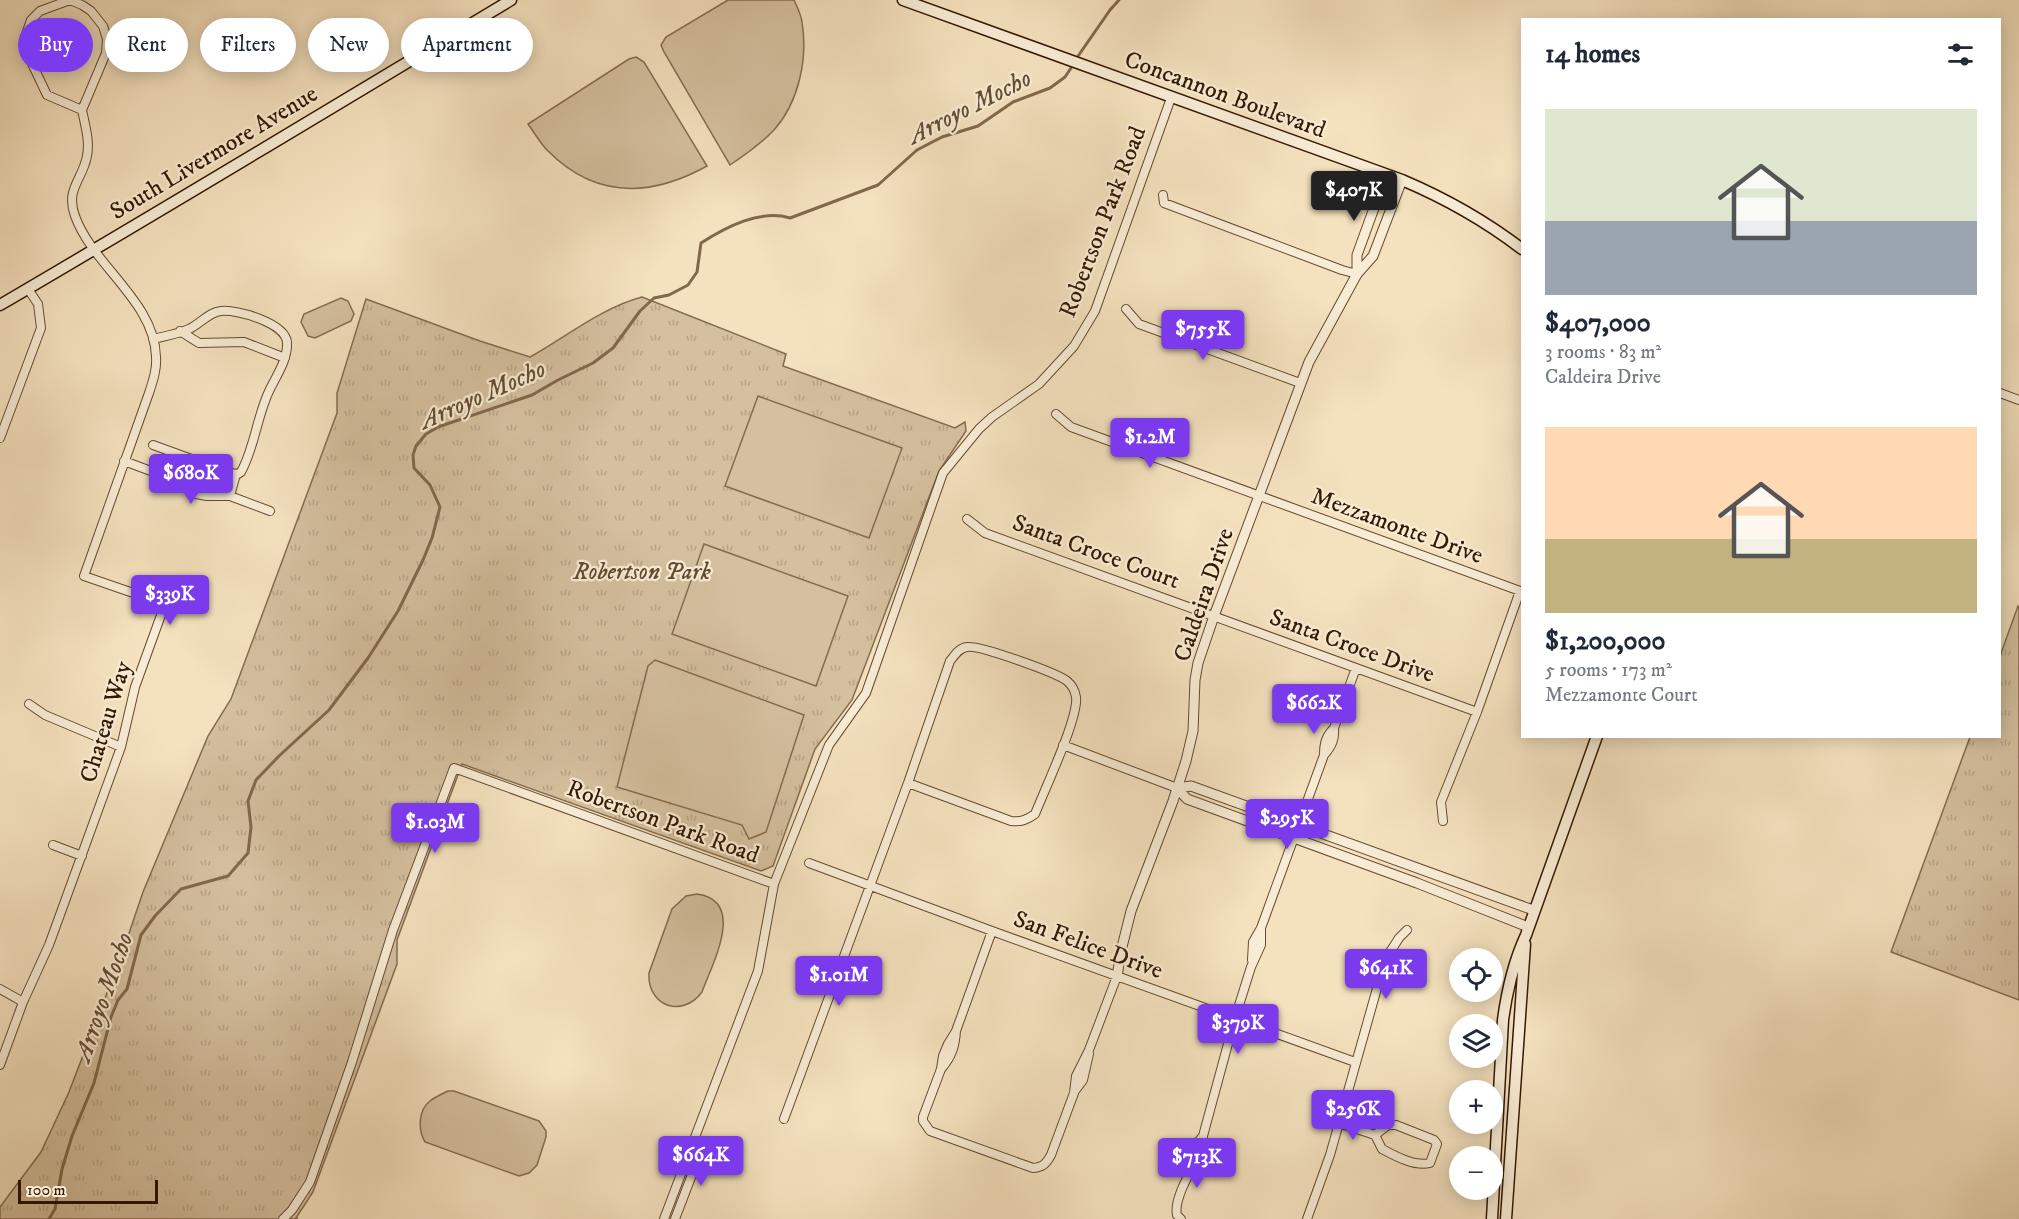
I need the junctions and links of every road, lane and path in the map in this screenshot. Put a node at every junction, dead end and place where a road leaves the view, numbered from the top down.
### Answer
1 (511, 0) edge
2 (903, 0) edge
3 (1171, 98) junction
4 (82, 110) junction
5 (1386, 175) junction
6 (1402, 180) junction
7 (1163, 195) dead end
8 (1521, 248) edge
9 (93, 249) junction
10 (1357, 274) junction
11 (28, 289) junction
12 (0, 305) edge
13 (1126, 309) dead end
14 (180, 331) junction
15 (153, 339) junction
16 (285, 358) junction
17 (1300, 383) junction
18 (2001, 393) edge
19 (2019, 400) edge
20 (1056, 414) dead end
21 (0, 438) edge
22 (153, 445) dead end
23 (177, 454) junction
24 (124, 461) junction
25 (236, 474) junction
26 (168, 477) junction
27 (230, 496) junction
28 (1260, 497) junction
29 (270, 511) dead end
30 (967, 519) dead end
31 (1214, 616) junction
32 (1356, 668) junction
33 (29, 704) dead end
34 (1477, 712) junction
35 (1596, 738) edge
36 (1063, 745) junction
37 (121, 747) junction
38 (908, 783) junction
39 (1177, 788) junction
40 (1443, 821) dead end
41 (1299, 824) junction
42 (1294, 838) junction
43 (53, 845) dead end
44 (82, 856) junction
45 (809, 863) dead end
46 (774, 884) junction
47 (871, 885) junction
48 (1533, 910) junction
49 (1407, 930) dead end
50 (992, 931) junction
51 (1527, 931) junction
52 (1117, 976) junction
53 (0, 989) edge
54 (23, 1002) junction
55 (1235, 1018) junction
56 (1355, 1062) junction
57 (0, 1065) edge
58 (784, 1119) dead end
59 (1338, 1123) junction
60 (1375, 1135) junction
61 (703, 1146) dead end
62 (1179, 1217) edge
63 (283, 1219) edge
64 (664, 1219) edge
65 (675, 1219) edge
66 (1307, 1219) edge
67 (1491, 1219) edge
68 (1506, 1219) edge

1 - 9 main road, South Livermore Avenue
2 - 3 main road, Concannon Boulevard
3 - 5 main road, Concannon Boulevard
3 - 46 street, Robertson Park Road
4 - 4 street
4 - 9 street, Chateau Way
5 - 6 main road, Concannon Boulevard
5 - 10 street, Caldeira Drive
6 - 8 main road, Concannon Boulevard
6 - 10 street, Caldeira Drive
7 - 10 street
9 - 11 main road, South Livermore Avenue
9 - 15 street, Chateau Way
10 - 17 street, Caldeira Drive
11 - 12 main road, South Livermore Avenue
11 - 21 street
13 - 17 street
14 - 15 street
14 - 16 street
14 - 16 street
15 - 24 street, Chateau Way
16 - 25 street
17 - 28 street, Caldeira Drive
18 - 19 street
20 - 28 street, Mezzamonte Drive
22 - 23 street
23 - 25 street
23 - 26 street
24 - 26 street
24 - 37 street, Chateau Way
25 - 27 street
26 - 27 street
27 - 29 street
28 - 31 street, Caldeira Drive
28 - 34 street, Mezzamonte Drive
30 - 31 street, Santa Croce Court
31 - 32 street, Santa Croce Drive
31 - 39 street, Caldeira Drive
32 - 34 street, Santa Croce Drive
32 - 41 street
33 - 37 street
34 - 40 street
35 - 48 main road
36 - 38 street
36 - 38 street
36 - 39 street
37 - 44 street, Chateau Way
38 - 47 street
39 - 41 street
39 - 42 street
39 - 52 street, Caldeira Drive
41 - 42 street
41 - 48 street
42 - 51 street
42 - 55 street
43 - 44 street
44 - 54 street, Chateau Way
45 - 47 street, San Felice Drive
46 - 63 street, Robertson Park Road
46 - 64 street
47 - 50 street, San Felice Drive
47 - 58 street
48 - 51 main road
49 - 56 street
50 - 52 street, San Felice Drive
50 - 52 street
51 - 67 main road
51 - 68 main road
52 - 55 street, San Felice Drive
53 - 54 street
54 - 57 street, Chateau Way
55 - 56 street, San Felice Drive
55 - 62 street
56 - 59 street
59 - 60 street
59 - 66 street
60 - 60 street
61 - 65 street

